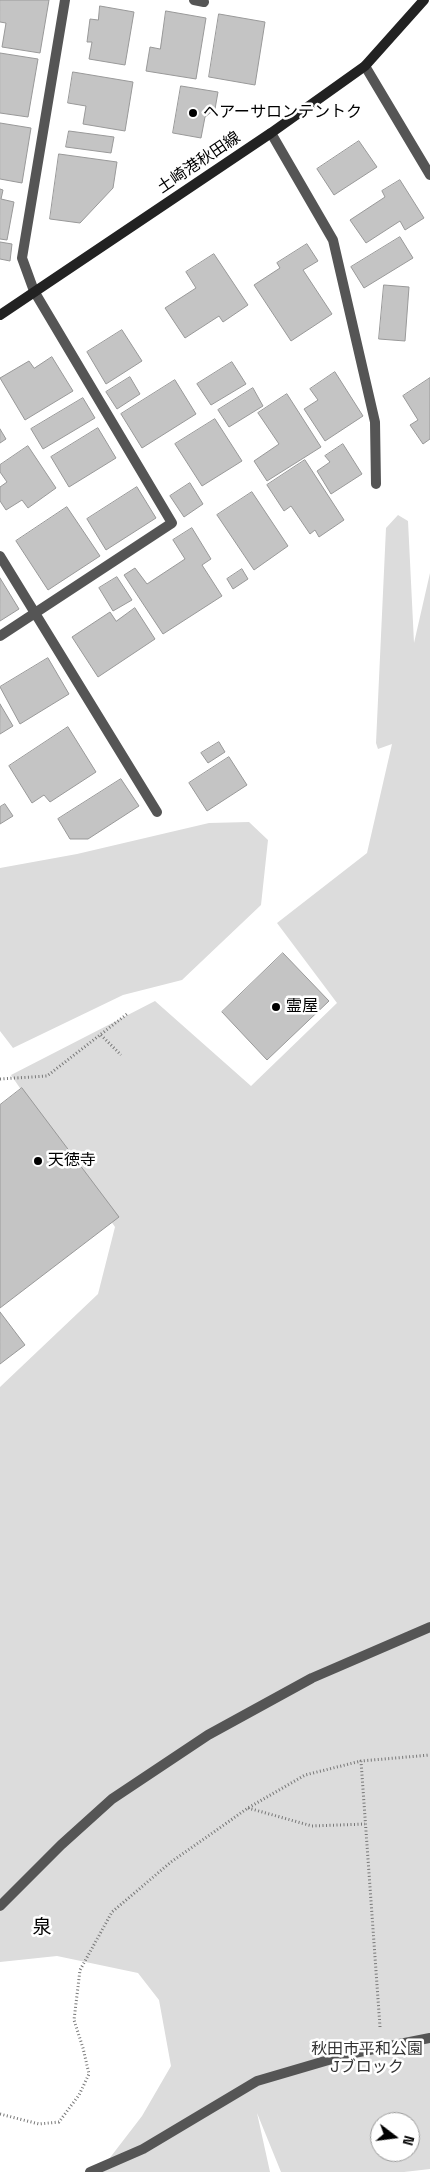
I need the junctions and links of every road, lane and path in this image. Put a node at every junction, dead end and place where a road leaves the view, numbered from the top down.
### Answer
1 (65, 0) edge
2 (424, 0) edge
3 (365, 66) junction
4 (271, 133) junction
5 (430, 175) edge
6 (34, 291) junction
7 (0, 315) edge
8 (376, 484) dead end
9 (0, 556) edge
10 (36, 613) junction
11 (0, 636) edge
12 (157, 812) dead end
13 (128, 1014) dead end
14 (101, 1035) junction
15 (121, 1055) dead end
16 (0, 1079) edge
17 (430, 1627) edge
18 (430, 1755) edge
19 (360, 1761) junction
20 (248, 1808) junction
21 (365, 1824) junction
22 (0, 1906) edge
23 (430, 2038) edge
24 (382, 2047) junction
25 (0, 2114) edge
26 (90, 2172) edge

1 - 6 street
2 - 3 main road, 土崎港秋田線
3 - 4 main road, 土崎港秋田線
3 - 5 street
4 - 6 main road, 土崎港秋田線
4 - 8 street
6 - 7 main road, 土崎港秋田線
6 - 10 street
9 - 10 street
10 - 11 street
10 - 12 street
13 - 14 path
14 - 15 path
14 - 16 path
17 - 22 street
18 - 19 path
19 - 20 path
19 - 21 path
20 - 21 path
20 - 25 path
21 - 24 path
23 - 24 street
24 - 26 street

